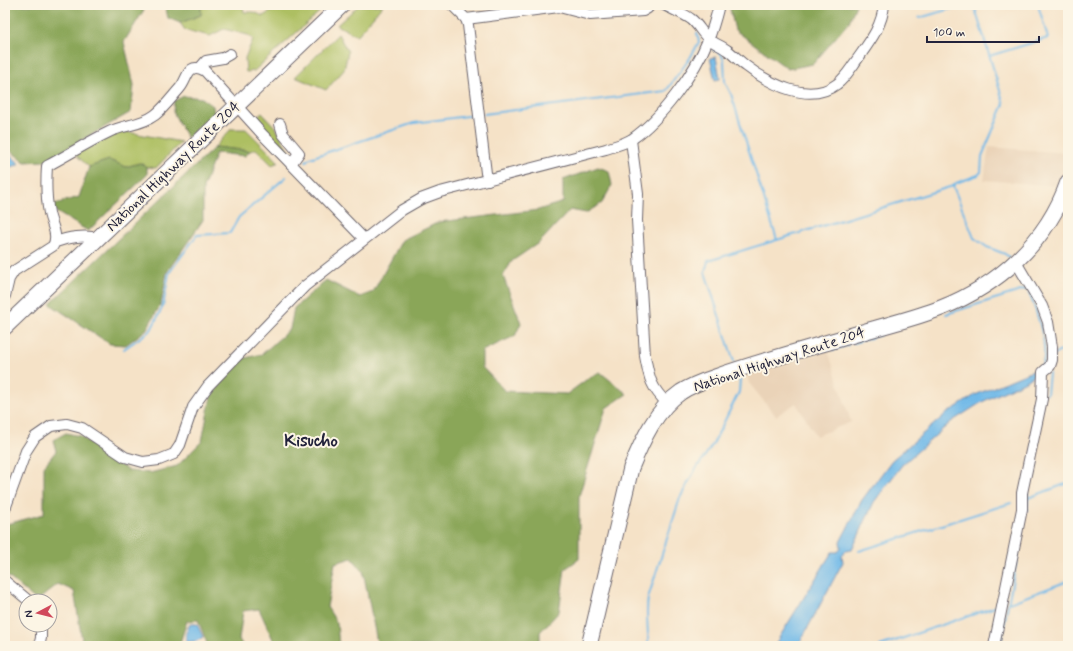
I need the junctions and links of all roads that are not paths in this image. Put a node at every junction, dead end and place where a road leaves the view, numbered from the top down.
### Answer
1 (342, 5) edge
2 (452, 5) edge
3 (664, 5) edge
4 (719, 5) edge
5 (884, 5) edge
6 (648, 7) edge
7 (466, 19) junction
8 (709, 39) junction
9 (230, 54) dead end
10 (200, 68) junction
11 (236, 105) junction
12 (280, 124) dead end
13 (630, 140) junction
14 (291, 164) junction
15 (488, 180) junction
16 (1068, 182) edge
17 (98, 238) junction
18 (364, 239) junction
19 (56, 242) junction
20 (1016, 262) junction
21 (5, 296) edge
22 (5, 327) edge
23 (668, 404) junction
24 (5, 510) edge
25 (5, 581) edge
26 (19, 593) edge
27 (41, 633) edge
28 (39, 646) edge
29 (589, 646) edge
30 (994, 646) edge

1 - 11 highway, National Highway Route 204
2 - 7 street
3 - 8 street
4 - 8 street
5 - 8 street
6 - 7 street
7 - 15 street
8 - 13 street
9 - 10 street
10 - 11 street
10 - 19 street
11 - 14 street
11 - 17 highway, National Highway Route 204
12 - 14 street
13 - 15 street
13 - 23 street
14 - 18 street
15 - 18 street
16 - 20 highway, National Highway Route 204
17 - 19 street
17 - 22 highway, National Highway Route 204
18 - 24 street
19 - 21 street
20 - 23 highway, National Highway Route 204
20 - 30 street
23 - 29 highway, National Highway Route 204
25 - 26 street
27 - 28 street

